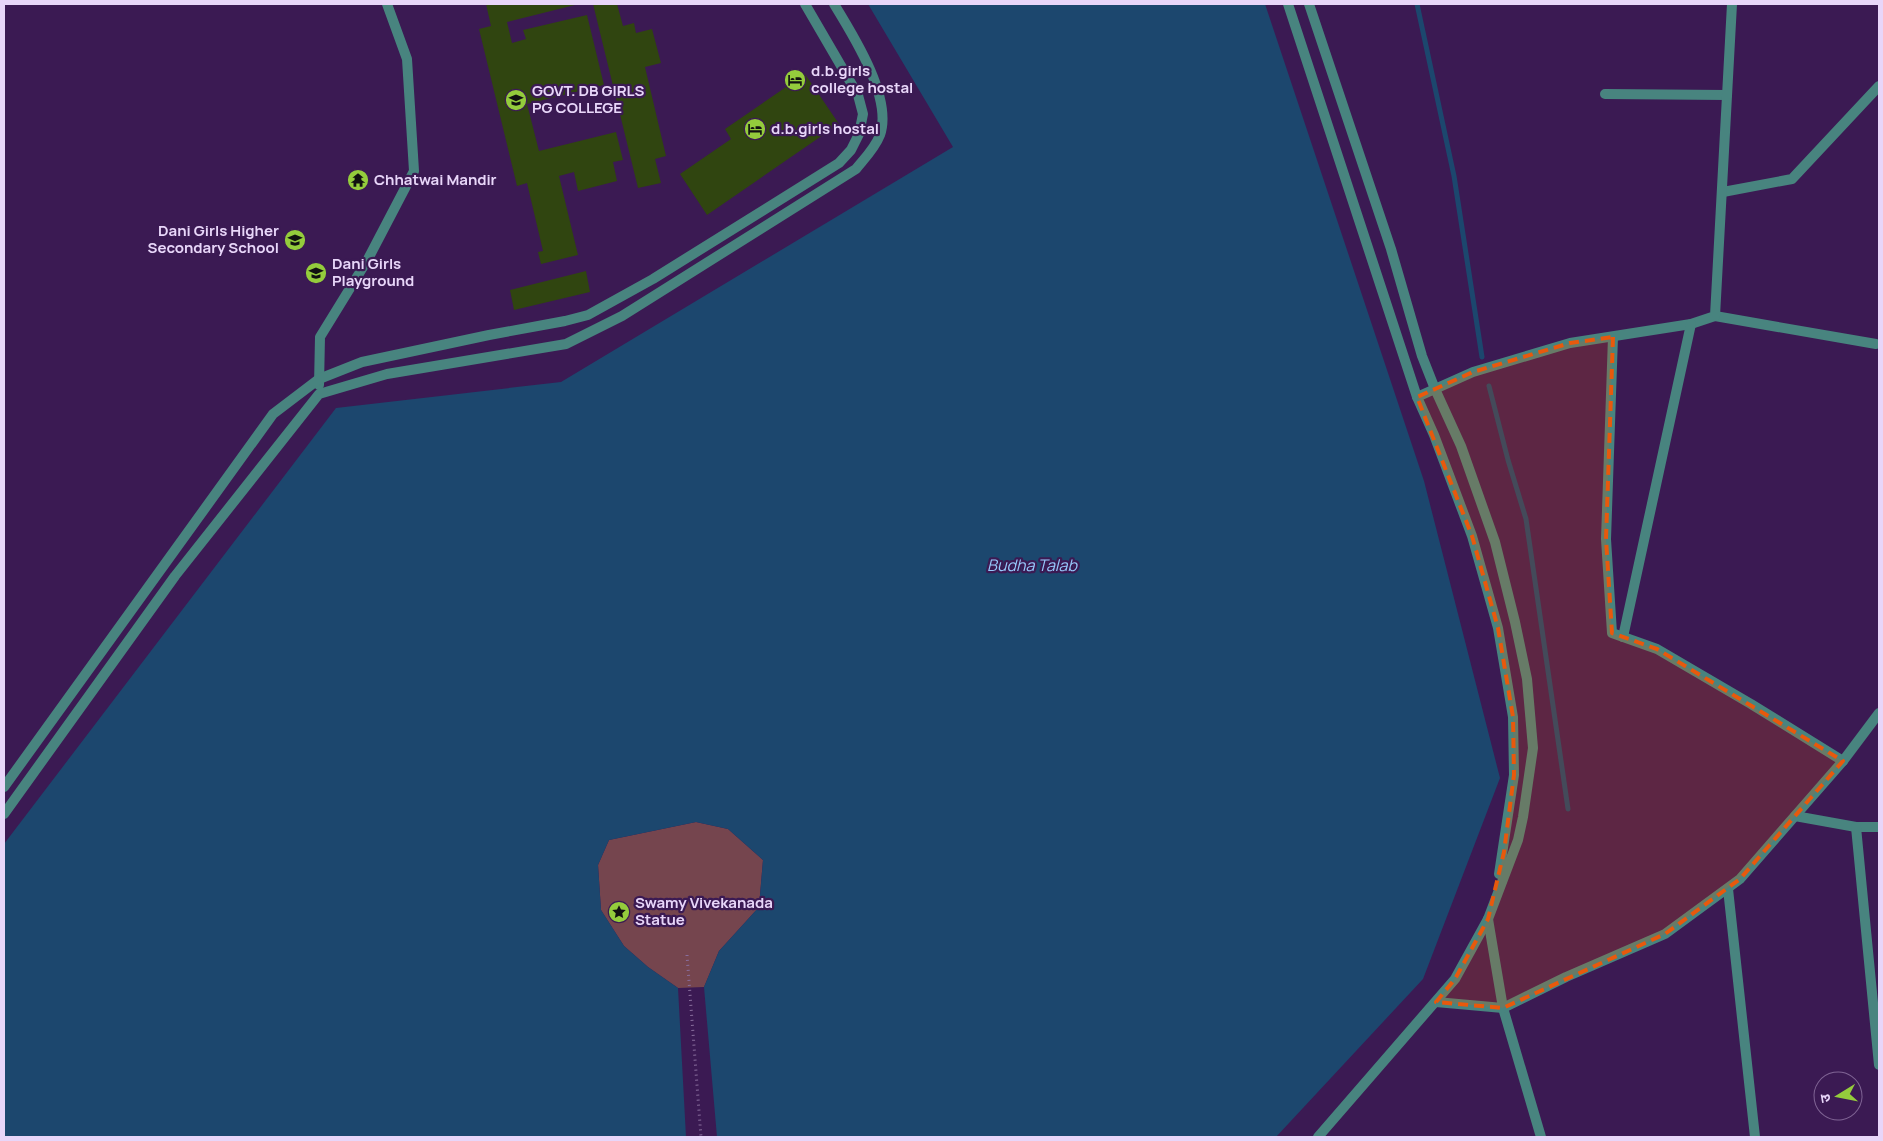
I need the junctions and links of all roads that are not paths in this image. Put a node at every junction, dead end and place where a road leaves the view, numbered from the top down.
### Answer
1 (387, 4) edge
2 (806, 4) edge
3 (834, 4) edge
4 (1288, 4) edge
5 (1309, 4) edge
6 (1732, 4) edge
7 (1879, 86) edge
8 (1605, 94) dead end
9 (1728, 95) junction
10 (1723, 192) junction
11 (1715, 316) junction
12 (1691, 324) junction
13 (1613, 336) junction
14 (1876, 344) dead end
15 (319, 379) junction
16 (1434, 389) junction
17 (319, 394) junction
18 (1417, 397) junction
19 (1623, 637) junction
20 (1879, 713) edge
21 (1843, 761) junction
22 (4, 787) edge
23 (4, 814) edge
24 (1795, 816) junction
25 (1856, 827) junction
26 (1879, 827) edge
27 (1728, 888) junction
28 (1494, 901) junction
29 (1488, 919) junction
30 (1436, 1002) junction
31 (1503, 1008) junction
32 (1879, 1065) edge
33 (1318, 1137) edge
34 (1541, 1137) edge
35 (1755, 1137) edge

1 - 15 street
2 - 15 street
3 - 17 street
4 - 18 street
5 - 16 street
6 - 9 street
7 - 10 street
8 - 9 street
9 - 10 street
10 - 11 street
11 - 12 street
11 - 14 street
12 - 13 street
12 - 19 street
13 - 16 street
13 - 19 street
15 - 17 street
15 - 22 street
16 - 18 street
16 - 28 street
17 - 23 street
18 - 28 street
19 - 21 street
20 - 21 street
21 - 24 street
24 - 25 street
24 - 27 street
25 - 26 street
25 - 32 street
27 - 31 street
27 - 35 street
28 - 29 street
29 - 30 street
29 - 31 street
30 - 31 street
30 - 33 street
31 - 34 street

